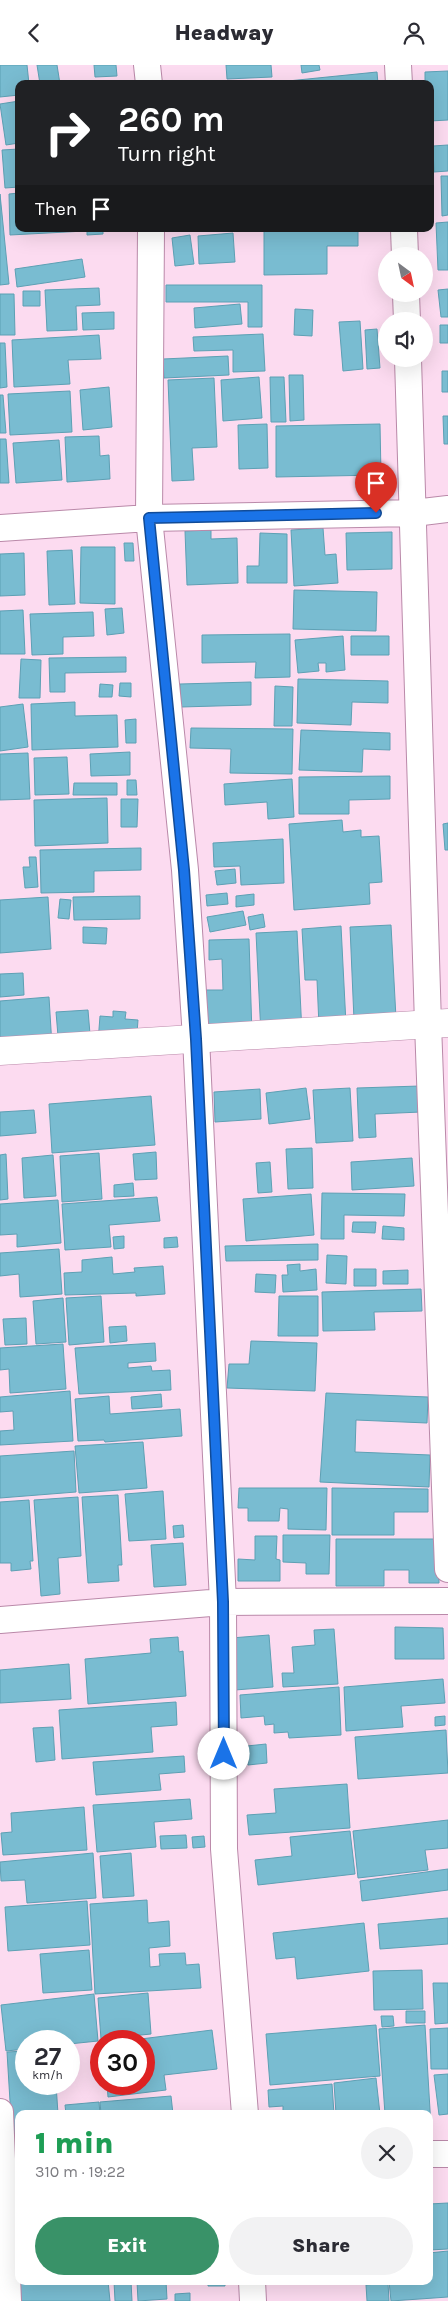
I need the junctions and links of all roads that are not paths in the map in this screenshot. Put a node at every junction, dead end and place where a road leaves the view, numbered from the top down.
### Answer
1 (147, 65) edge
2 (398, 65) edge
3 (149, 80) edge
4 (399, 80) edge
5 (150, 232) edge
6 (404, 232) edge
7 (405, 247) edge
8 (408, 367) edge
9 (448, 509) edge
10 (414, 513) junction
11 (149, 518) junction
12 (0, 528) edge
13 (438, 1024) edge
14 (196, 1039) junction
15 (0, 1051) edge
16 (448, 1569) edge
17 (448, 1601) edge
18 (223, 1602) junction
19 (0, 1620) edge
20 (246, 2110) edge
21 (0, 2112) edge
22 (433, 2154) edge
23 (448, 2154) edge
24 (7, 2184) edge
25 (252, 2285) edge
26 (8, 2301) edge
27 (253, 2301) edge

1 - 3 street
2 - 4 street
5 - 11 street
6 - 7 street
8 - 10 street
9 - 10 street
10 - 11 street
10 - 13 street
11 - 12 street
11 - 14 street
13 - 14 street
13 - 16 street
14 - 15 street
14 - 18 street
17 - 18 street
18 - 19 street
18 - 20 street
21 - 24 street
22 - 23 street
24 - 26 street
25 - 27 street

